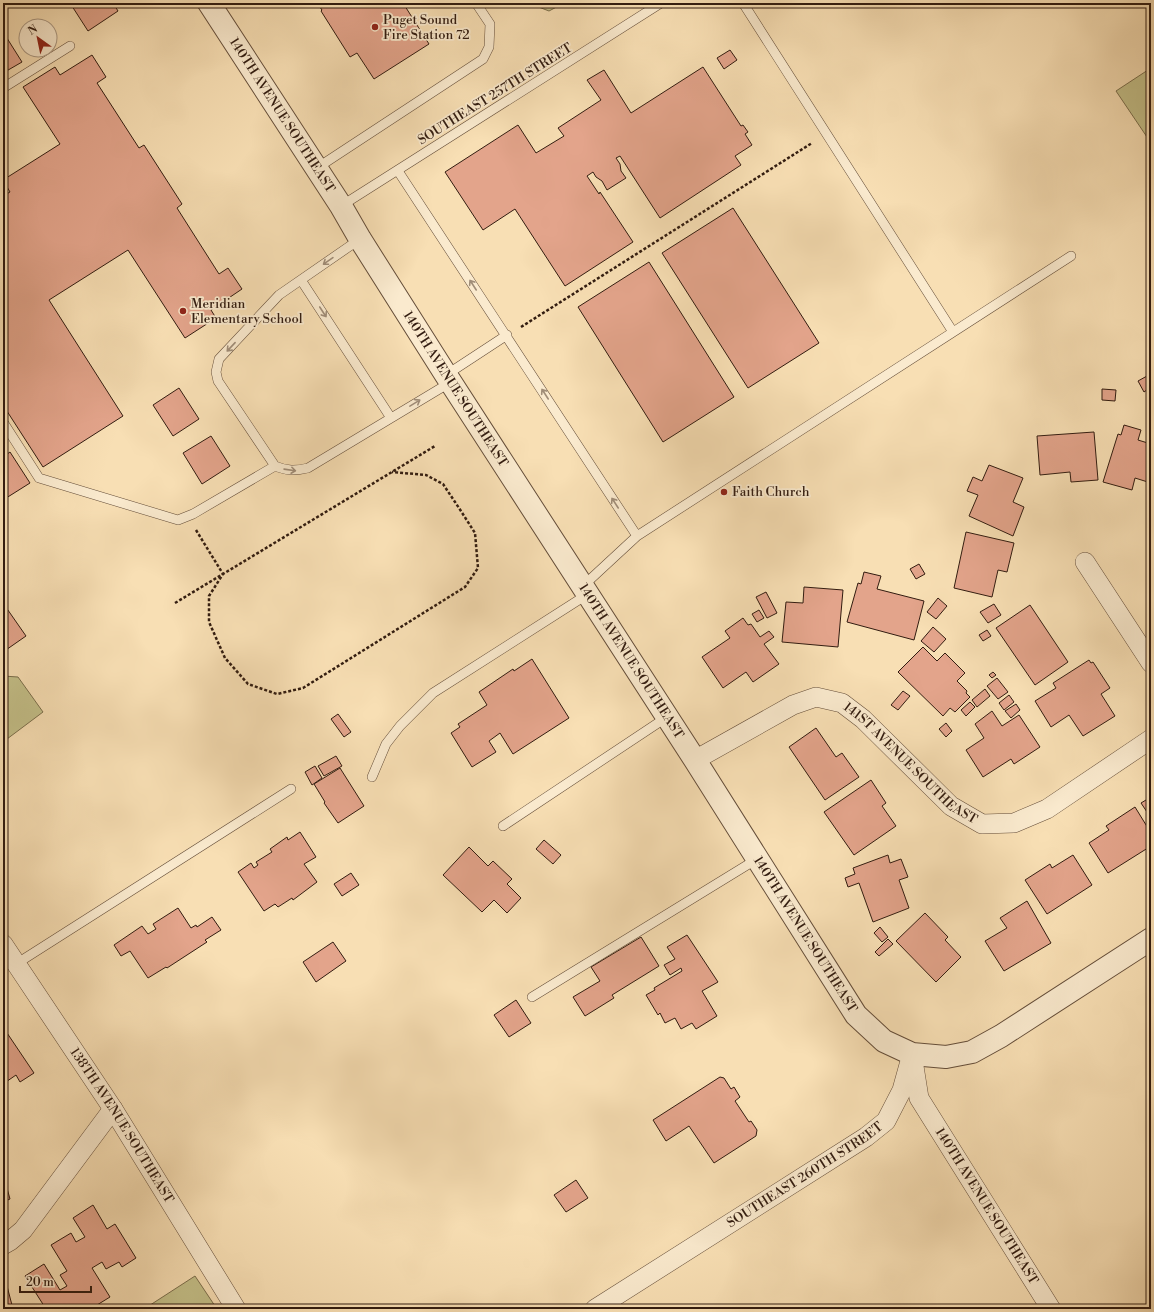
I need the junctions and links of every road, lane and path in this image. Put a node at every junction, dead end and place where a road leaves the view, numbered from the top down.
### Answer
1 (209, 3) edge
2 (476, 3) edge
3 (661, 3) edge
4 (742, 3) edge
5 (70, 46) dead end
6 (3, 88) edge
7 (826, 134) junction
8 (317, 168) junction
9 (398, 171) junction
10 (341, 206) junction
11 (360, 239) junction
12 (1071, 256) dead end
13 (301, 280) junction
14 (953, 332) junction
15 (507, 335) junction
16 (448, 378) junction
17 (391, 418) junction
18 (3, 422) edge
19 (435, 446) dead end
20 (275, 466) junction
21 (392, 472) junction
22 (187, 516) junction
23 (637, 536) junction
24 (1085, 562) dead end
25 (223, 574) junction
26 (585, 590) junction
27 (175, 603) dead end
28 (1151, 663) edge
29 (667, 717) junction
30 (1151, 739) edge
31 (695, 760) junction
32 (372, 777) dead end
33 (291, 789) dead end
34 (503, 826) dead end
35 (757, 858) junction
36 (1151, 939) edge
37 (7, 953) edge
38 (532, 997) dead end
39 (912, 1054) junction
40 (113, 1109) junction
41 (3, 1245) edge
42 (236, 1309) edge
43 (595, 1309) edge
44 (1051, 1309) edge

1 - 8 street, 140TH AVENUE SOUTHEAST
2 - 8 lane
3 - 9 lane, SOUTHEAST 257TH STREET
4 - 7 lane
5 - 6 lane
7 - 14 lane
7 - 15 path
8 - 10 street, 140TH AVENUE SOUTHEAST
9 - 10 lane, SOUTHEAST 257TH STREET
15 -> 9 lane
10 - 11 street, 140TH AVENUE SOUTHEAST
11 -> 13 lane
11 - 16 street, 140TH AVENUE SOUTHEAST
12 - 14 lane
13 -> 17 lane
13 -> 20 lane
14 - 23 lane
15 - 16 lane
23 -> 15 lane
17 -> 16 lane
16 - 26 street, 140TH AVENUE SOUTHEAST
20 -> 17 lane
18 - 22 lane
19 - 21 path
20 - 22 lane
21 - 25 path
21 - 25 path
22 - 25 path
23 - 26 lane
24 - 28 street
25 - 27 path
26 - 29 street, 140TH AVENUE SOUTHEAST
26 - 32 lane
29 - 31 street, 140TH AVENUE SOUTHEAST
29 - 34 lane
30 - 31 street, 141ST AVENUE SOUTHEAST
31 - 35 street, 140TH AVENUE SOUTHEAST
33 - 37 lane
35 - 38 lane
35 - 39 street, 140TH AVENUE SOUTHEAST
36 - 39 street
37 - 40 street, 138TH AVENUE SOUTHEAST
39 - 43 street, SOUTHEAST 260TH STREET
39 - 44 street, 140TH AVENUE SOUTHEAST
40 - 41 street
40 - 42 street, 138TH AVENUE SOUTHEAST

